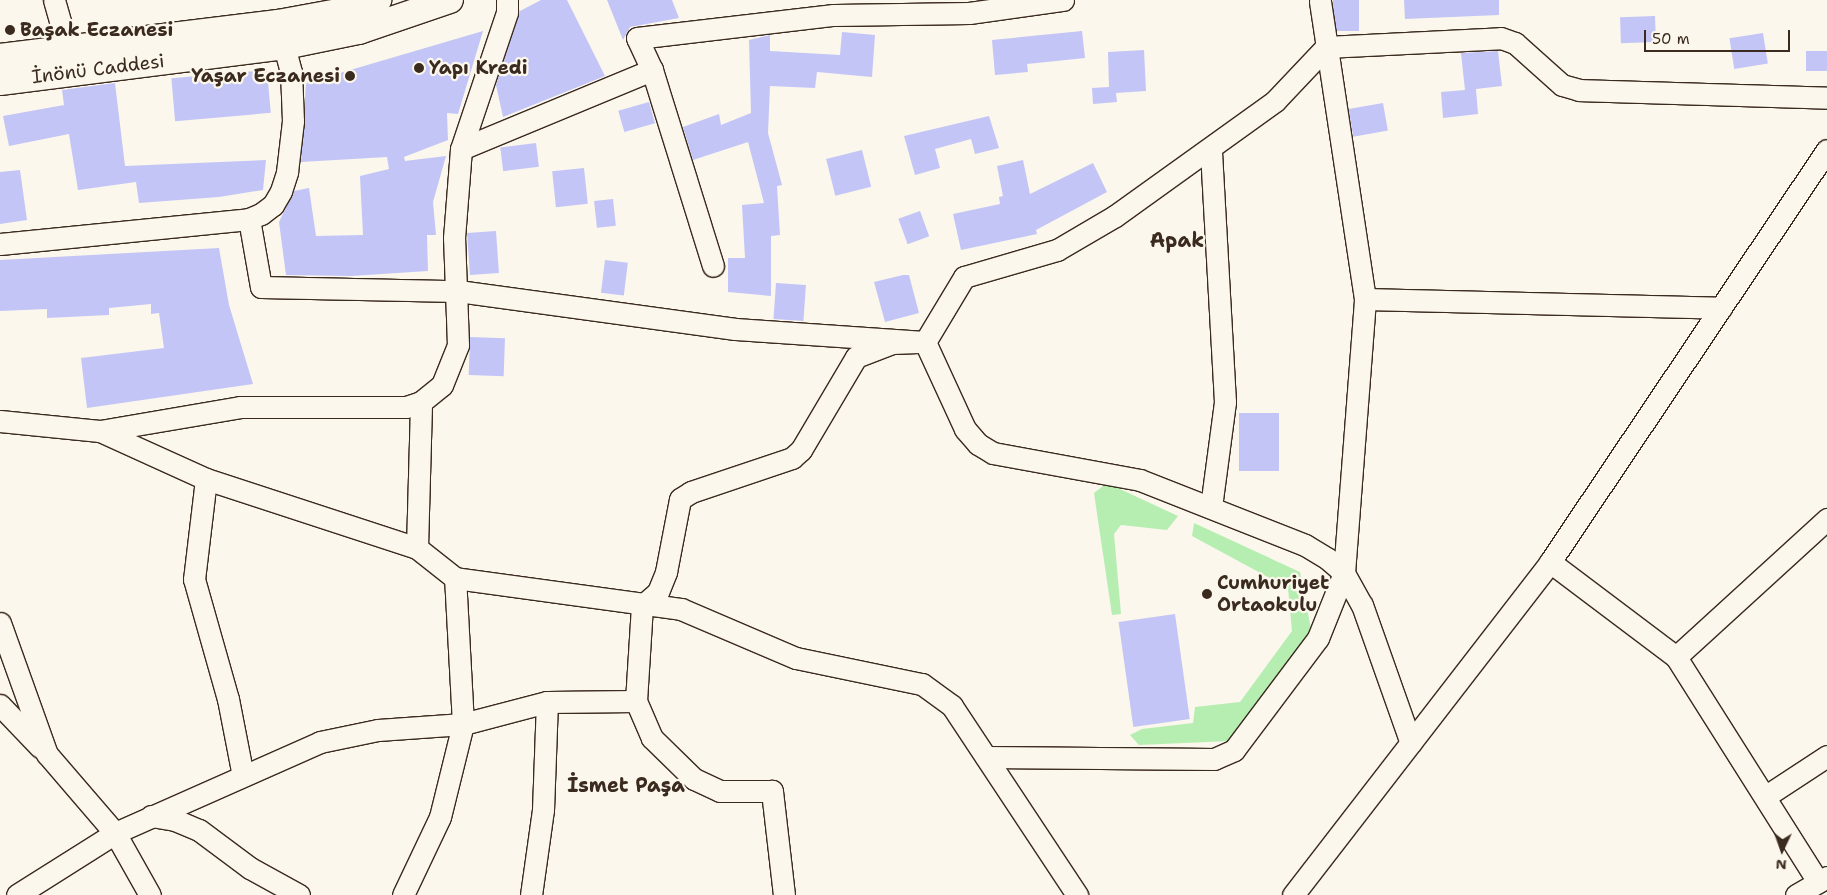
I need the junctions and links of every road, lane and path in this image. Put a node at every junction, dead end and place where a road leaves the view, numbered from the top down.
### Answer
1 (54, 0) edge
2 (378, 0) edge
3 (450, 0) edge
4 (507, 0) edge
5 (1063, 0) edge
6 (1320, 0) edge
7 (281, 35) junction
8 (1326, 47) junction
9 (68, 49) junction
10 (0, 58) edge
11 (652, 70) junction
12 (0, 82) edge
13 (1827, 98) edge
14 (1211, 148) junction
15 (461, 149) junction
16 (1827, 150) edge
17 (249, 219) junction
18 (0, 244) edge
19 (712, 266) dead end
20 (458, 291) junction
21 (1365, 299) junction
22 (1722, 308) junction
23 (924, 342) junction
24 (421, 402) junction
25 (0, 421) edge
26 (100, 431) junction
27 (206, 479) junction
28 (1211, 507) junction
29 (1827, 519) edge
30 (417, 548) junction
31 (1550, 562) junction
32 (1344, 573) junction
33 (455, 578) junction
34 (642, 606) junction
35 (0, 623) edge
36 (1676, 657) junction
37 (636, 701) junction
38 (548, 702) junction
39 (0, 705) edge
40 (463, 724) junction
41 (1411, 743) junction
42 (47, 754) junction
43 (1827, 756) edge
44 (986, 757) junction
45 (243, 776) junction
46 (1766, 796) junction
47 (151, 816) junction
48 (115, 833) junction
49 (1822, 880) edge
50 (17, 895) edge
51 (150, 895) edge
52 (297, 895) edge
53 (403, 895) edge
54 (531, 895) edge
55 (784, 895) edge
56 (1077, 895) edge
57 (1293, 895) edge
58 (1796, 895) edge

1 - 9 street
2 - 7 main road
3 - 7 main road
4 - 15 street
5 - 11 street
6 - 8 street
7 - 9 main road, İnönü Caddesi
7 - 12 main road, İnönü Caddesi
7 - 17 street
8 - 13 street
8 - 14 street
8 - 21 street
9 - 10 main road, İnönü Caddesi
11 - 15 street
11 - 19 street
14 - 23 street
14 - 28 street
15 - 20 street
16 - 22 street
17 - 18 street
17 - 20 street
20 - 23 street
20 - 24 street
21 - 22 street
21 - 32 street
22 - 31 street
23 - 28 street
23 - 34 street
24 - 26 street
24 - 30 street
25 - 26 street
26 - 27 street
27 - 30 street
27 - 45 street
28 - 32 street
29 - 36 street
30 - 33 street
31 - 36 street
31 - 41 street
32 - 41 street
32 - 44 street
33 - 34 street
33 - 40 street
34 - 37 street
34 - 44 street
35 - 42 street
36 - 46 street
37 - 38 street
37 - 55 street
38 - 40 street
38 - 54 street
39 - 42 street
40 - 45 street
40 - 53 street
41 - 57 street
42 - 48 street
43 - 46 street
44 - 56 street
45 - 47 street
46 - 49 street
47 - 48 street
47 - 52 street
48 - 50 street
48 - 51 street
49 - 58 street

